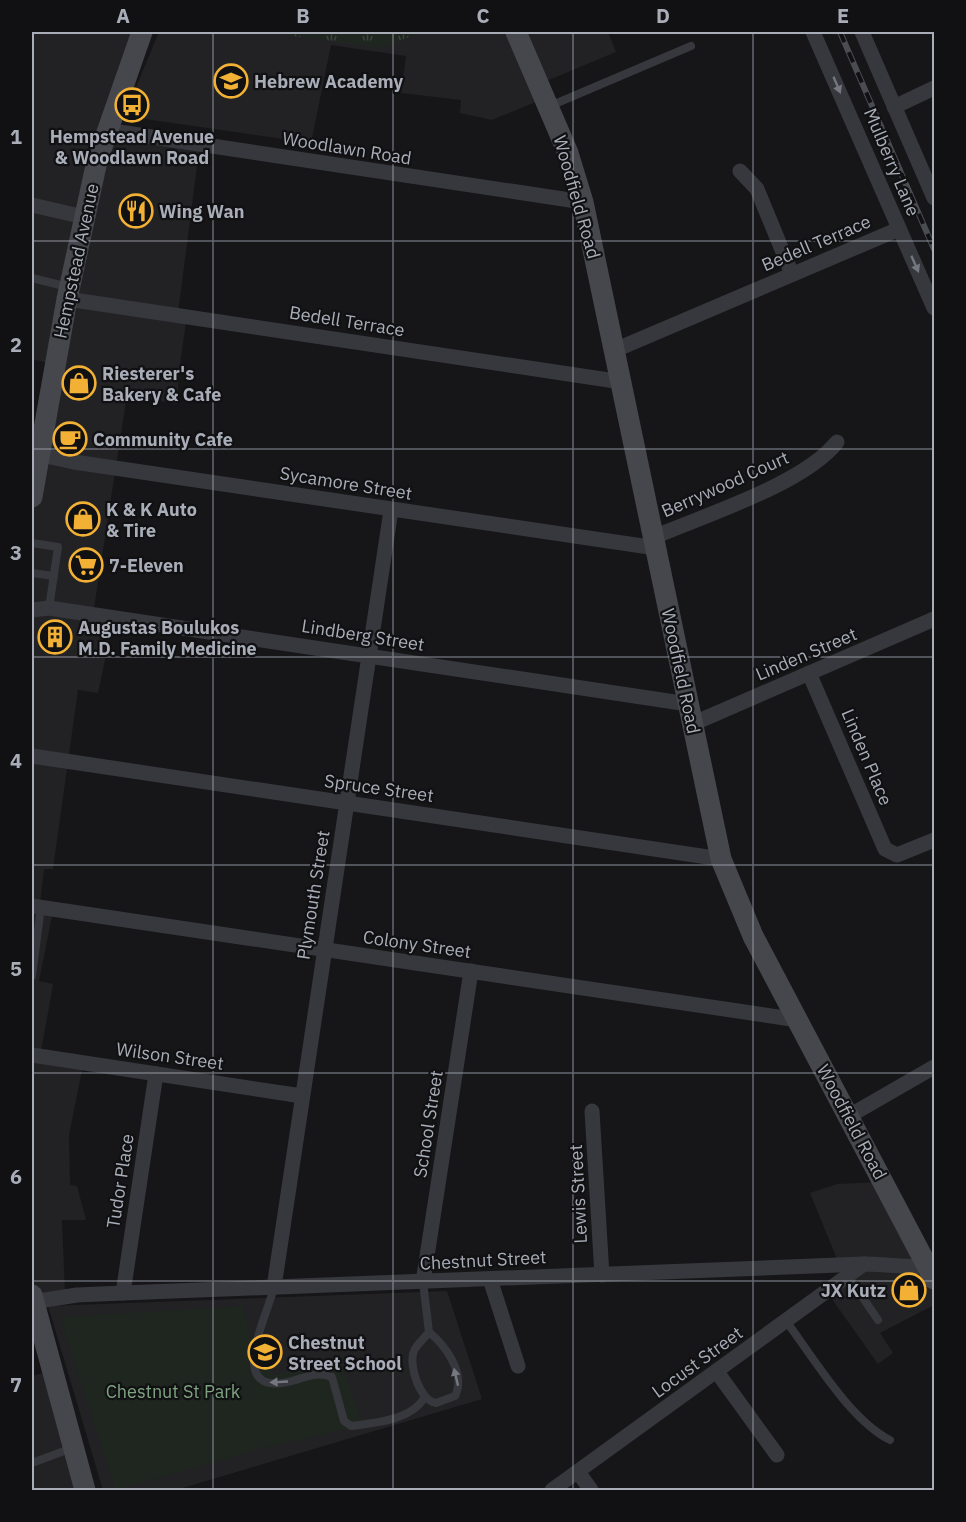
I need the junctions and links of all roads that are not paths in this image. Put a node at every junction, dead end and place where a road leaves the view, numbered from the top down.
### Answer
1 (142, 32) edge
2 (516, 32) edge
3 (813, 32) edge
4 (862, 32) edge
5 (691, 46) dead end
6 (934, 88) edge
7 (548, 107) junction
8 (894, 107) junction
9 (106, 130) junction
10 (740, 171) dead end
11 (934, 198) edge
12 (583, 202) junction
13 (32, 205) edge
14 (84, 217) junction
15 (899, 229) junction
16 (792, 274) junction
17 (32, 278) edge
18 (68, 293) junction
19 (934, 308) edge
20 (615, 350) junction
21 (622, 382) junction
22 (837, 442) dead end
23 (35, 454) edge
24 (32, 497) edge
25 (391, 510) junction
26 (655, 542) junction
27 (32, 543) edge
28 (32, 573) edge
29 (54, 576) junction
30 (49, 608) junction
31 (32, 610) edge
32 (934, 619) edge
33 (369, 656) junction
34 (809, 673) junction
35 (690, 714) junction
36 (32, 756) edge
37 (347, 803) junction
38 (934, 840) edge
39 (721, 859) junction
40 (36, 907) edge
41 (325, 950) junction
42 (471, 971) junction
43 (32, 976) edge
44 (798, 1020) junction
45 (32, 1055) edge
46 (934, 1067) edge
47 (156, 1074) junction
48 (302, 1096) junction
49 (592, 1111) dead end
50 (849, 1116) junction
51 (864, 1264) junction
52 (933, 1270) edge
53 (602, 1275) junction
54 (848, 1276) junction
55 (490, 1279) junction
56 (423, 1282) junction
57 (274, 1287) junction
58 (123, 1293) junction
59 (32, 1299) edge
60 (878, 1320) dead end
61 (786, 1321) junction
62 (429, 1332) junction
63 (518, 1366) dead end
64 (717, 1372) junction
65 (424, 1398) junction
66 (890, 1440) dead end
67 (73, 1447) junction
68 (777, 1455) dead end
69 (32, 1463) edge
70 (578, 1472) junction
71 (85, 1491) edge
72 (552, 1491) edge
73 (591, 1491) edge

1 - 9 main road, Hempstead Avenue
2 - 7 main road, Woodfield Road
3 -> 15 street, Mulberry Lane
4 - 8 street
5 - 7 lane
6 - 8 street
7 - 12 main road, Woodfield Road
8 - 11 street
9 - 12 street, Woodlawn Road
9 - 14 main road, Hempstead Avenue
10 - 16 street
12 - 20 main road, Woodfield Road
13 - 14 street
14 - 18 main road, Hempstead Avenue
15 - 16 street, Bedell Terrace
15 -> 19 street, Mulberry Lane
16 - 20 street, Bedell Terrace
17 - 18 lane
18 - 21 street, Bedell Terrace
18 - 23 main road, Hempstead Avenue
20 - 21 main road, Woodfield Road
21 - 26 main road, Woodfield Road
22 - 26 street, Berrywood Court
23 - 24 main road, Hempstead Avenue
23 - 25 street, Sycamore Street
25 - 26 street, Sycamore Street
25 - 33 street, Plymouth Street
26 - 35 main road, Woodfield Road
27 - 29 lane
28 - 29 lane
29 - 30 lane
30 - 31 street, Lindberg Street
30 - 33 street, Lindberg Street
32 - 34 street, Linden Street
33 - 35 street, Lindberg Street
33 - 37 street, Plymouth Street
34 - 35 street, Linden Street
34 - 38 street, Linden Place
35 - 39 main road, Woodfield Road
36 - 37 street, Spruce Street
37 - 39 street, Spruce Street
37 - 41 street, Plymouth Street
39 - 44 main road, Woodfield Road
40 - 41 street, Colony Street
40 - 43 lane
41 - 42 street, Colony Street
41 - 48 street, Plymouth Street
42 - 44 street, Colony Street
42 - 56 street, School Street
44 - 50 main road, Woodfield Road
45 - 47 street, Wilson Street
46 - 50 street
47 - 48 street, Wilson Street
47 - 58 street, Tudor Place
48 - 57 street, Plymouth Street
49 - 53 street, Lewis Street
50 - 52 main road, Woodfield Road
51 - 52 street, Chestnut Street
51 - 53 street, Chestnut Street
51 - 54 street, Locust Street
53 - 55 street, Chestnut Street
54 - 60 lane
54 - 61 street, Locust Street
55 - 56 street, Chestnut Street
55 - 63 street
56 - 57 street, Chestnut Street
56 - 62 lane
57 - 58 street, Chestnut Street
65 -> 57 lane
58 - 59 street, Chestnut Street
59 - 67 main road
61 - 64 street, Locust Street
61 - 66 lane
62 - 65 lane
65 -> 62 lane
64 - 68 street
64 - 70 street, Locust Street
67 - 69 lane
67 - 71 main road
70 - 72 street, Locust Street
70 - 73 street

